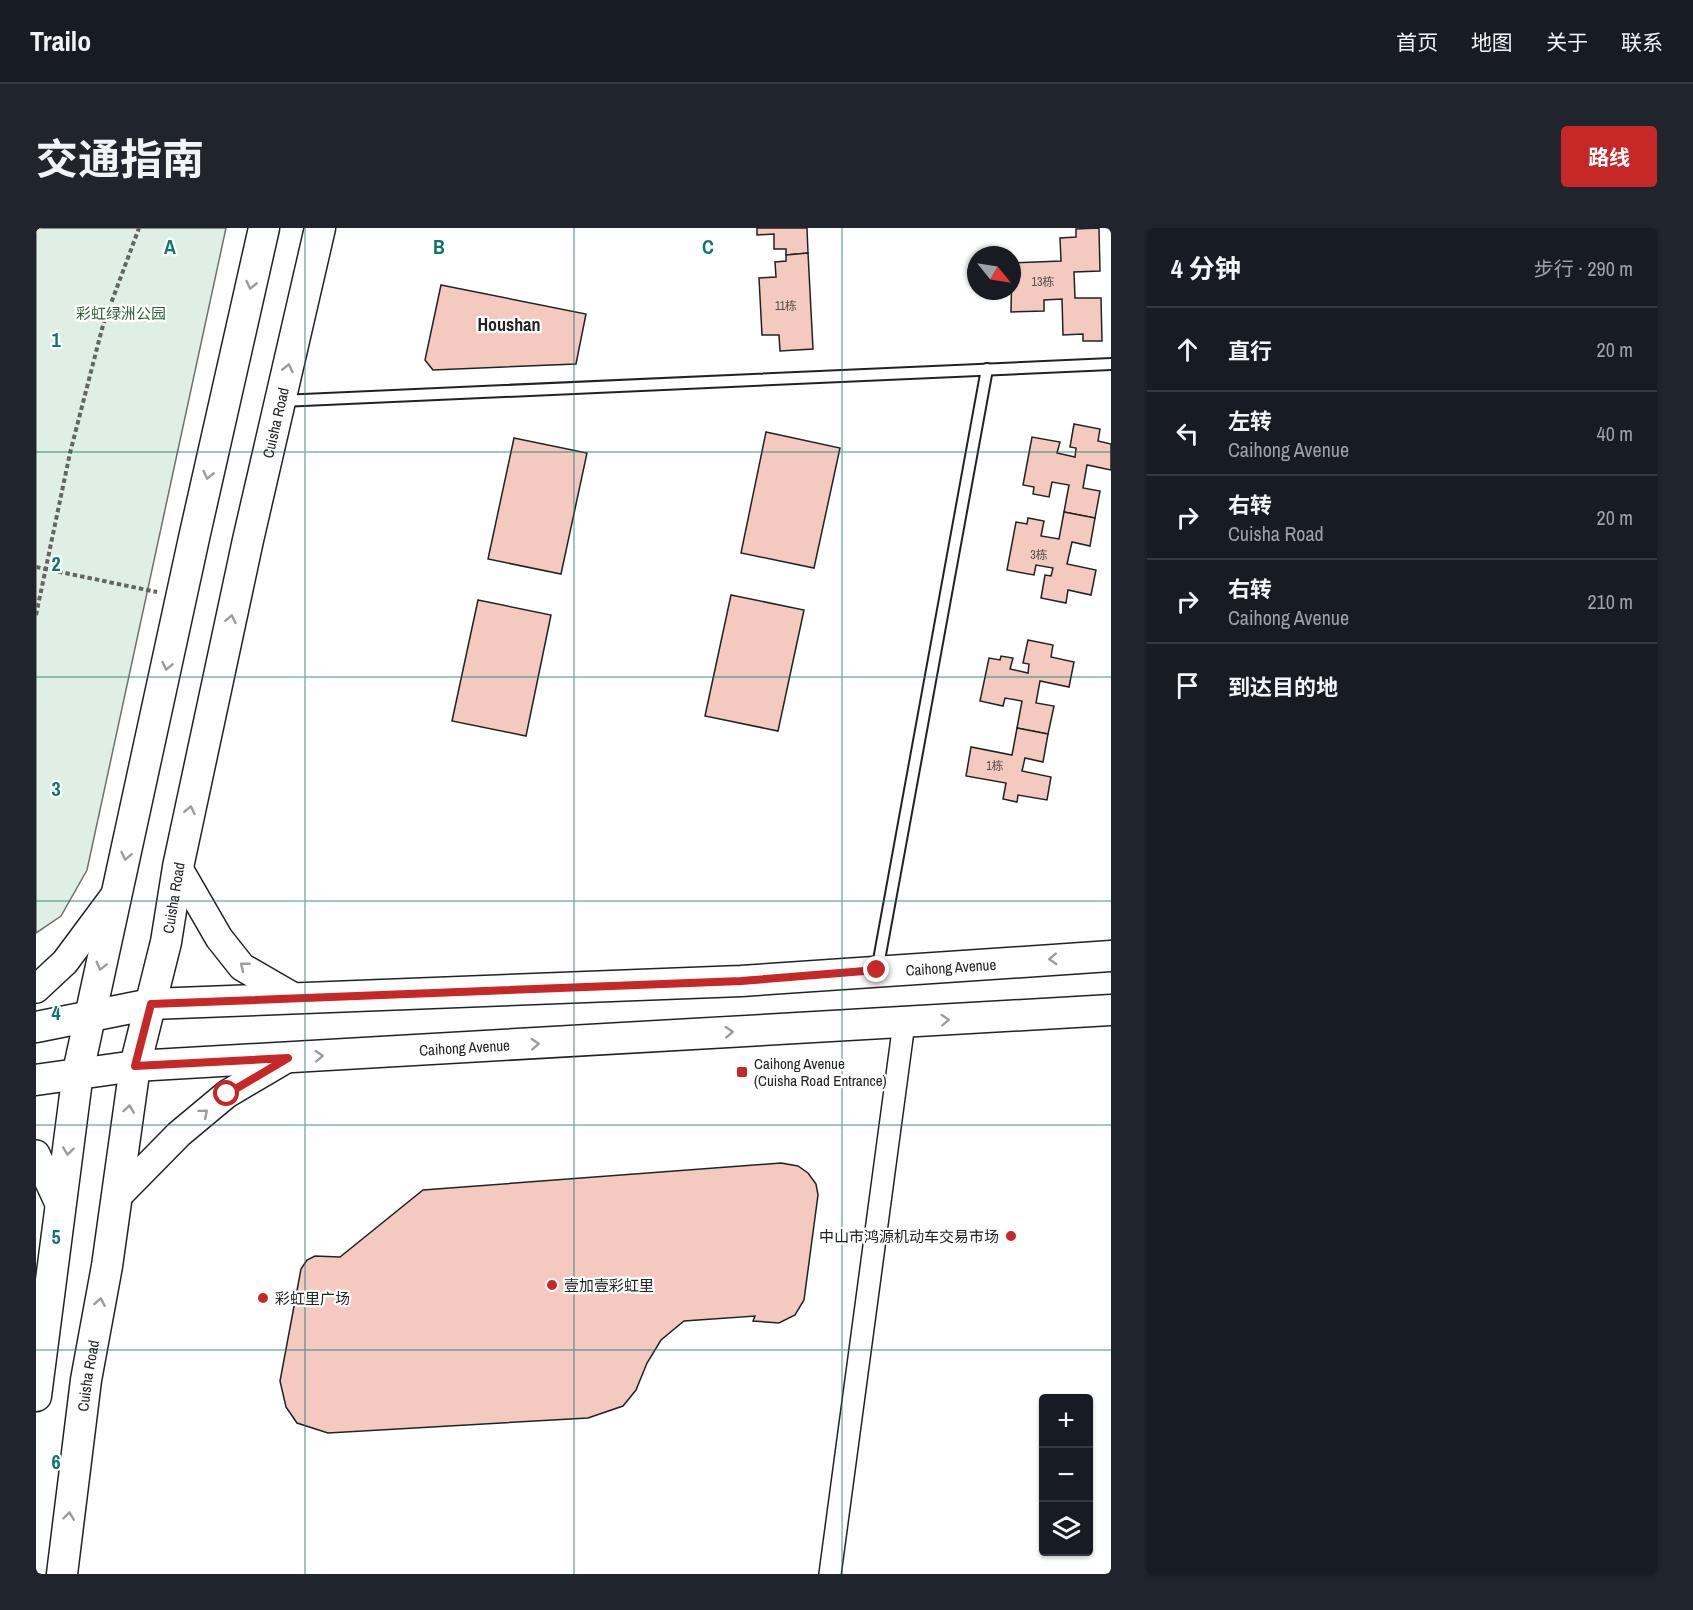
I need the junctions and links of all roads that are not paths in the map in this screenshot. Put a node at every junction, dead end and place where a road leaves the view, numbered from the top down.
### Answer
1 (264, 228) edge
2 (321, 228) edge
3 (1111, 364) edge
4 (987, 369) junction
5 (280, 401) junction
6 (177, 867) junction
7 (119, 889) junction
8 (1111, 956) edge
9 (877, 970) junction
10 (36, 989) edge
11 (294, 998) junction
12 (151, 1004) junction
13 (1111, 1010) edge
14 (89, 1016) junction
15 (903, 1023) junction
16 (36, 1027) edge
17 (288, 1058) junction
18 (135, 1066) junction
19 (78, 1072) junction
20 (36, 1080) edge
21 (36, 1154) edge
22 (117, 1197) junction
23 (61, 1208) junction
24 (36, 1396) edge
25 (62, 1574) edge
26 (830, 1574) edge

1 -> 7 main road
5 -> 2 main road, Cuisha Road
3 - 4 lane
4 - 5 lane
4 - 9 lane
6 -> 5 main road, Cuisha Road
11 -> 6 street
6 - 12 main road, Cuisha Road
7 - 10 street
7 -> 14 main road
8 -> 9 main road, Caihong Avenue
9 - 11 main road, Caihong Avenue
11 - 12 main road, Caihong Avenue
12 - 14 main road, Caihong Avenue
12 - 18 main road, Cuisha Road
15 -> 13 main road, Caihong Avenue
14 - 16 main road, Caihong Avenue
14 - 19 main road
17 -> 15 main road, Caihong Avenue
15 - 26 street
17 - 18 main road, Caihong Avenue
22 -> 17 street
18 - 19 main road, Caihong Avenue
22 -> 18 main road, Cuisha Road
19 - 20 main road, Caihong Avenue
19 -> 23 main road
21 - 23 street
25 -> 22 main road, Cuisha Road
23 - 24 main road

